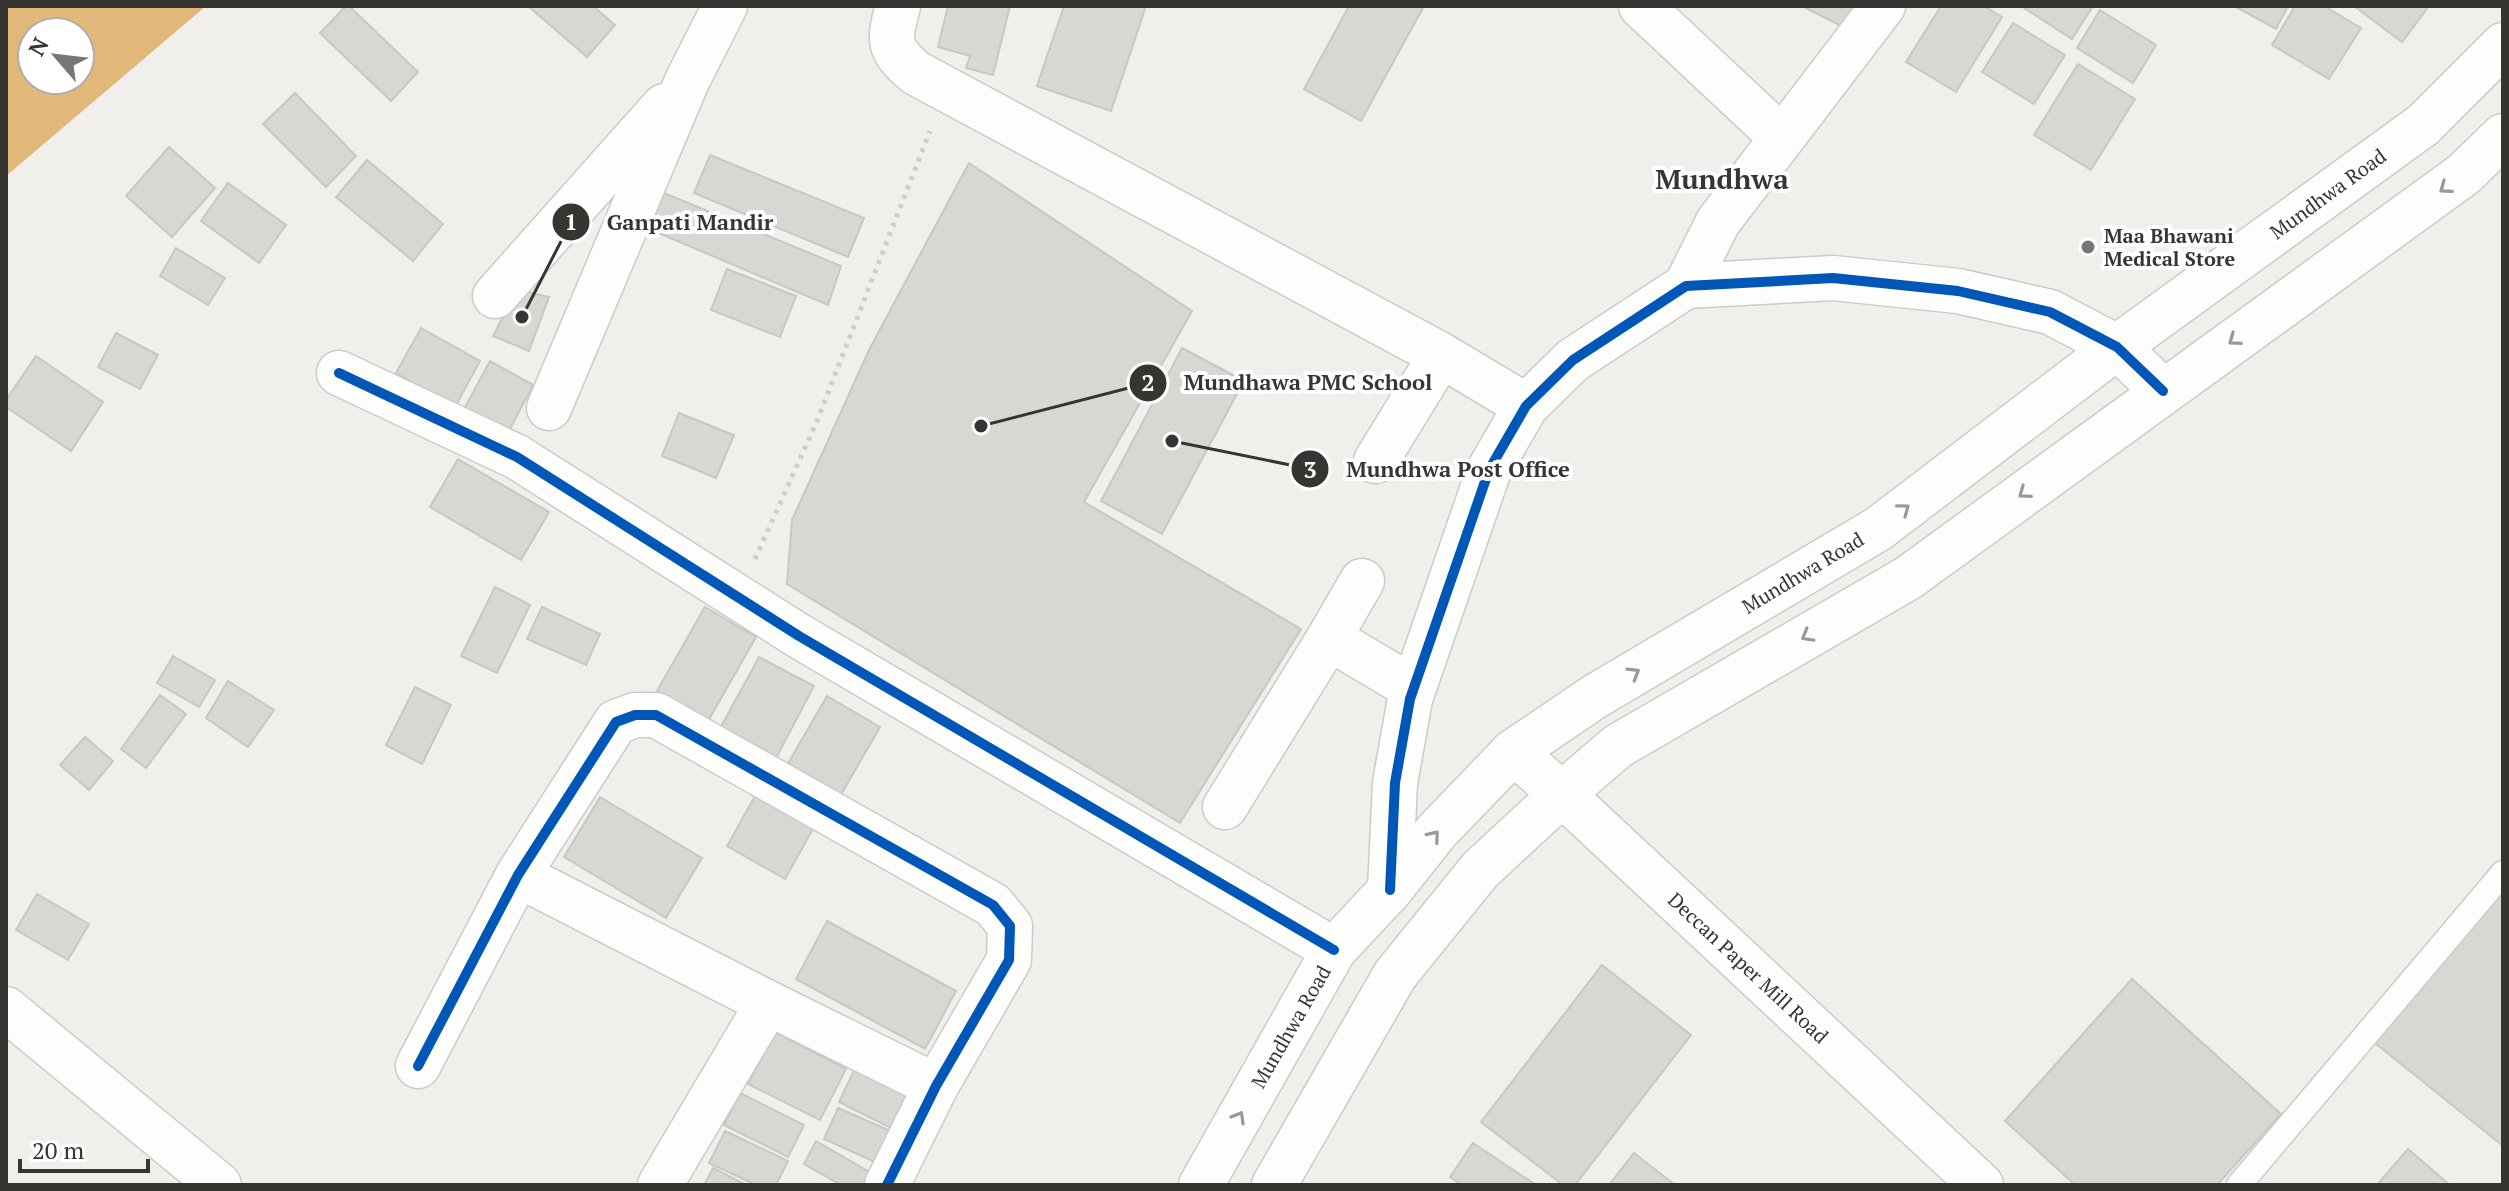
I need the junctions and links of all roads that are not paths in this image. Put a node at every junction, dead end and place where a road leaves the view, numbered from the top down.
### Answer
1 (725, 6) edge
2 (898, 6) edge
3 (1641, 6) edge
4 (1883, 6) edge
5 (2503, 45) edge
6 (687, 81) junction
7 (2503, 136) edge
8 (1782, 138) junction
9 (1686, 286) junction
10 (495, 296) dead end
11 (2117, 347) junction
12 (1441, 355) junction
13 (339, 373) dead end
14 (2163, 391) junction
15 (1526, 406) junction
16 (549, 408) dead end
17 (1376, 461) dead end
18 (1362, 581) dead end
19 (1329, 638) junction
20 (1413, 688) junction
21 (1513, 752) junction
22 (1562, 794) junction
23 (1225, 807) dead end
24 (2503, 873) edge
25 (518, 875) junction
26 (1390, 890) junction
27 (1334, 950) junction
28 (768, 1003) junction
29 (6, 1009) edge
30 (418, 1066) dead end
31 (936, 1086) junction
32 (219, 1185) edge
33 (660, 1185) edge
34 (887, 1185) edge
35 (1201, 1185) edge
36 (1274, 1185) edge
37 (1981, 1185) edge
38 (2239, 1185) edge

1 - 6 street
2 - 12 street
3 - 8 street
4 - 8 street
5 - 11 street, Mundhwa Road
6 - 10 street
6 - 16 street
7 -> 14 street
8 - 9 street
9 - 11 street
9 - 15 street
11 - 14 street
21 -> 11 street, Mundhwa Road
12 - 15 street
12 - 17 street
13 - 27 street
14 -> 22 street
15 - 20 street
18 - 19 street
19 - 20 street
19 - 23 street
20 - 26 street
21 - 22 street, Deccan Paper Mill Road
26 -> 21 street, Mundhwa Road
22 - 36 street
22 - 37 street, Deccan Paper Mill Road
24 - 38 lane
25 - 28 street
25 - 30 street
25 - 31 street
26 - 27 street, Mundhwa Road
35 -> 27 street, Mundhwa Road
28 - 31 street
28 - 33 street
29 - 32 street
31 - 34 street

